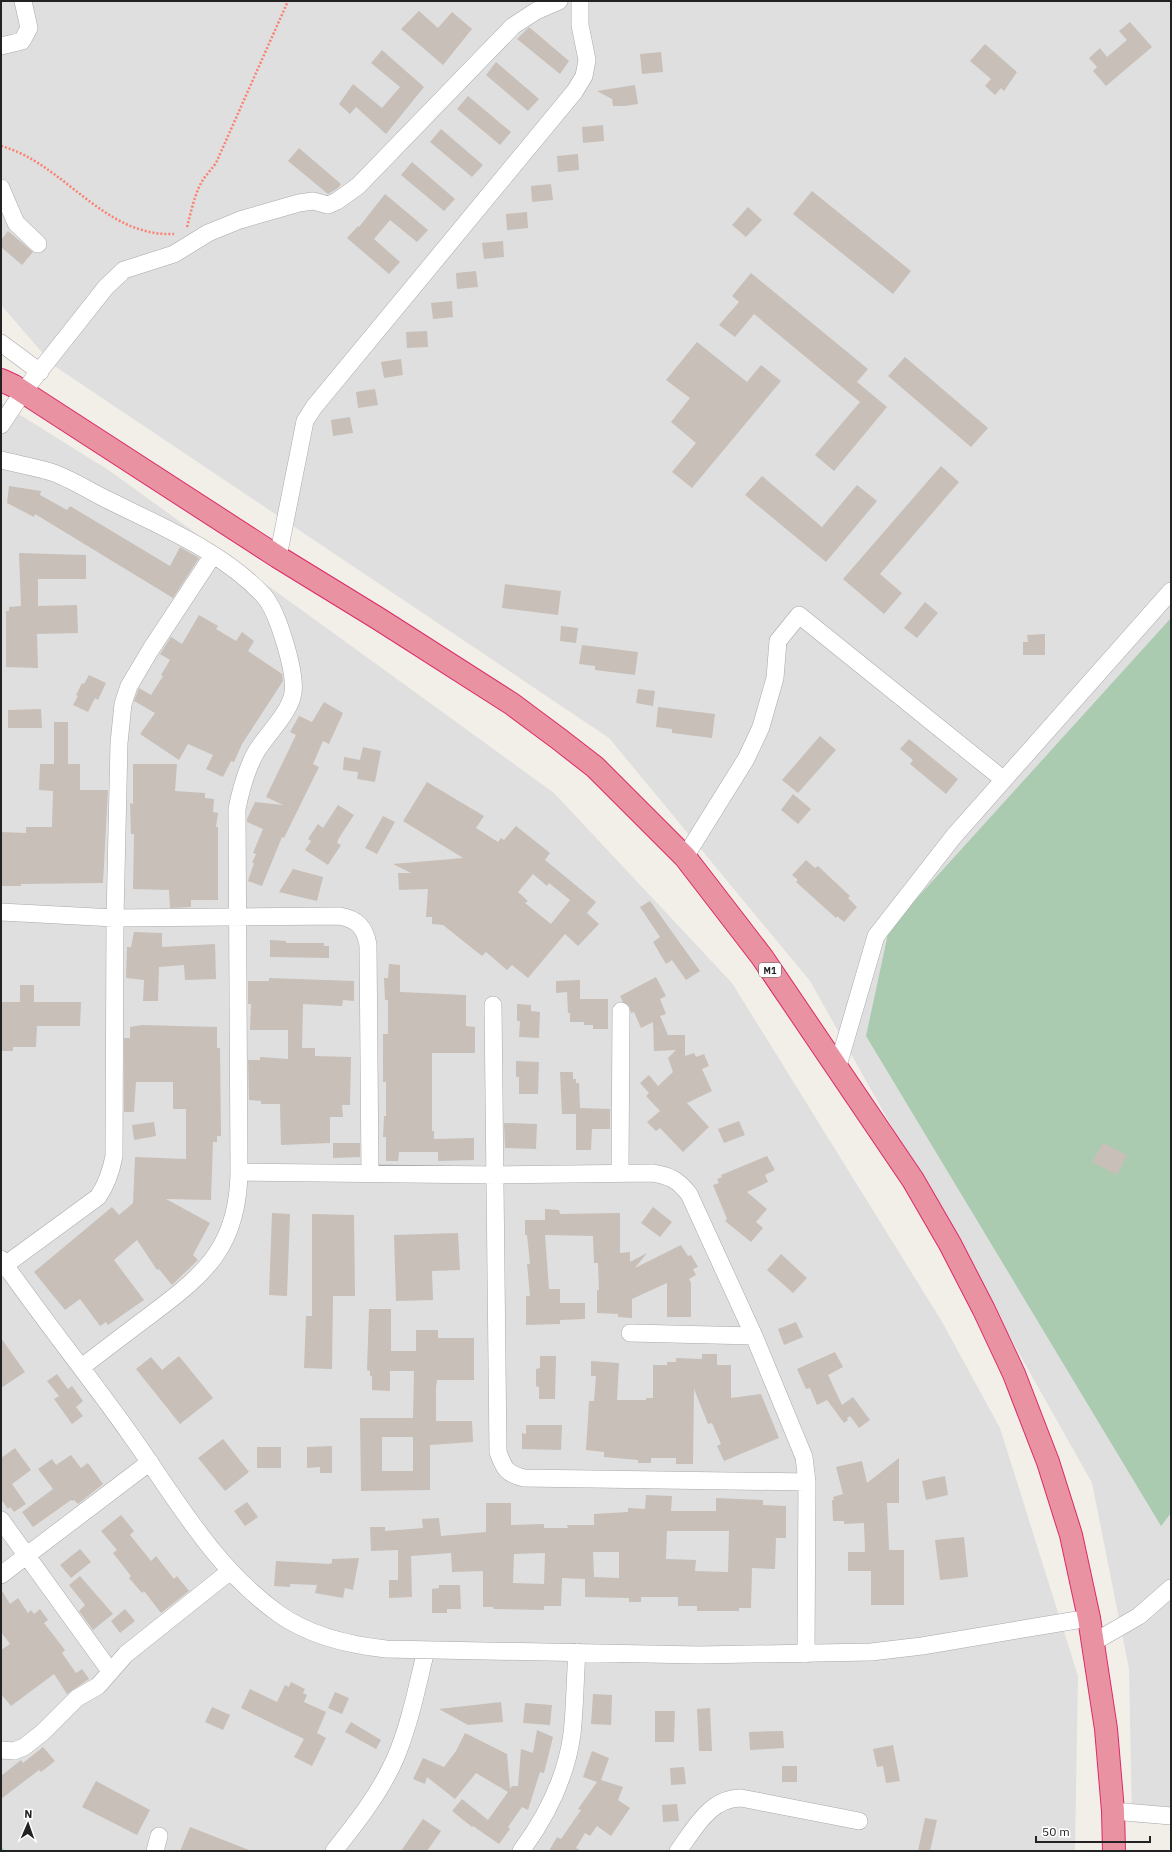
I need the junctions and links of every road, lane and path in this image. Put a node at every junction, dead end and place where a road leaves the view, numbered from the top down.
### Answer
1 (23, 1) edge
2 (288, 1) edge
3 (558, 1) edge
4 (580, 1) edge
5 (1, 46) edge
6 (1, 146) edge
7 (1, 188) edge
8 (208, 233) junction
9 (179, 234) dead end
10 (38, 244) dead end
11 (1, 343) edge
12 (40, 372) junction
13 (10, 382) edge
14 (1, 425) edge
15 (1, 460) edge
16 (213, 555) junction
17 (278, 557) junction
18 (1171, 591) edge
19 (1004, 780) junction
20 (685, 857) junction
21 (1, 912) edge
22 (238, 917) junction
23 (115, 918) junction
24 (493, 1006) dead end
25 (621, 1011) dead end
26 (837, 1069) junction
27 (239, 1172) junction
28 (370, 1173) junction
29 (620, 1173) junction
30 (496, 1175) junction
31 (2, 1264) edge
32 (630, 1333) dead end
33 (754, 1336) junction
34 (82, 1366) junction
35 (150, 1462) junction
36 (807, 1482) junction
37 (1, 1520) edge
38 (26, 1556) junction
39 (229, 1572) junction
40 (1, 1576) edge
41 (1171, 1588) edge
42 (1089, 1618) junction
43 (1094, 1642) junction
44 (426, 1650) junction
45 (577, 1652) junction
46 (806, 1654) junction
47 (110, 1671) junction
48 (1, 1750) edge
49 (1113, 1811) junction
50 (1171, 1816) edge
51 (859, 1821) dead end
52 (334, 1851) edge
53 (521, 1851) edge
54 (678, 1851) edge
55 (1114, 1851) edge

1 - 5 street
2 - 8 path
3 - 8 street
4 - 17 street
6 - 9 path
7 - 10 street
8 - 12 street
11 - 12 street
12 - 13 street
13 - 14 street
13 - 17 highway, M1
15 - 16 street
16 - 22 street
16 - 23 street
17 - 20 highway, M1
18 - 19 street
19 - 20 street
19 - 26 street
20 - 26 highway, M1
21 - 23 street
22 - 23 street
22 - 27 street
22 - 28 street
23 - 31 street
24 - 30 street
25 - 29 street
26 - 42 highway, M1
27 - 28 street
27 - 34 street
28 - 30 street
29 - 30 street
29 - 33 street
30 - 36 street
31 - 34 street
32 - 33 street
33 - 36 street
34 - 35 street
35 - 38 street
35 - 39 street
36 - 46 street
37 - 38 street
38 - 40 street
38 - 47 street
39 - 44 street
39 - 47 street
41 - 43 street
42 - 43 highway, M1
42 - 46 street
43 - 49 highway, M1
44 - 45 street
44 - 52 street
45 - 46 street
45 - 53 street
47 - 48 street
49 - 50 street
49 - 55 highway, M1
51 - 54 street

